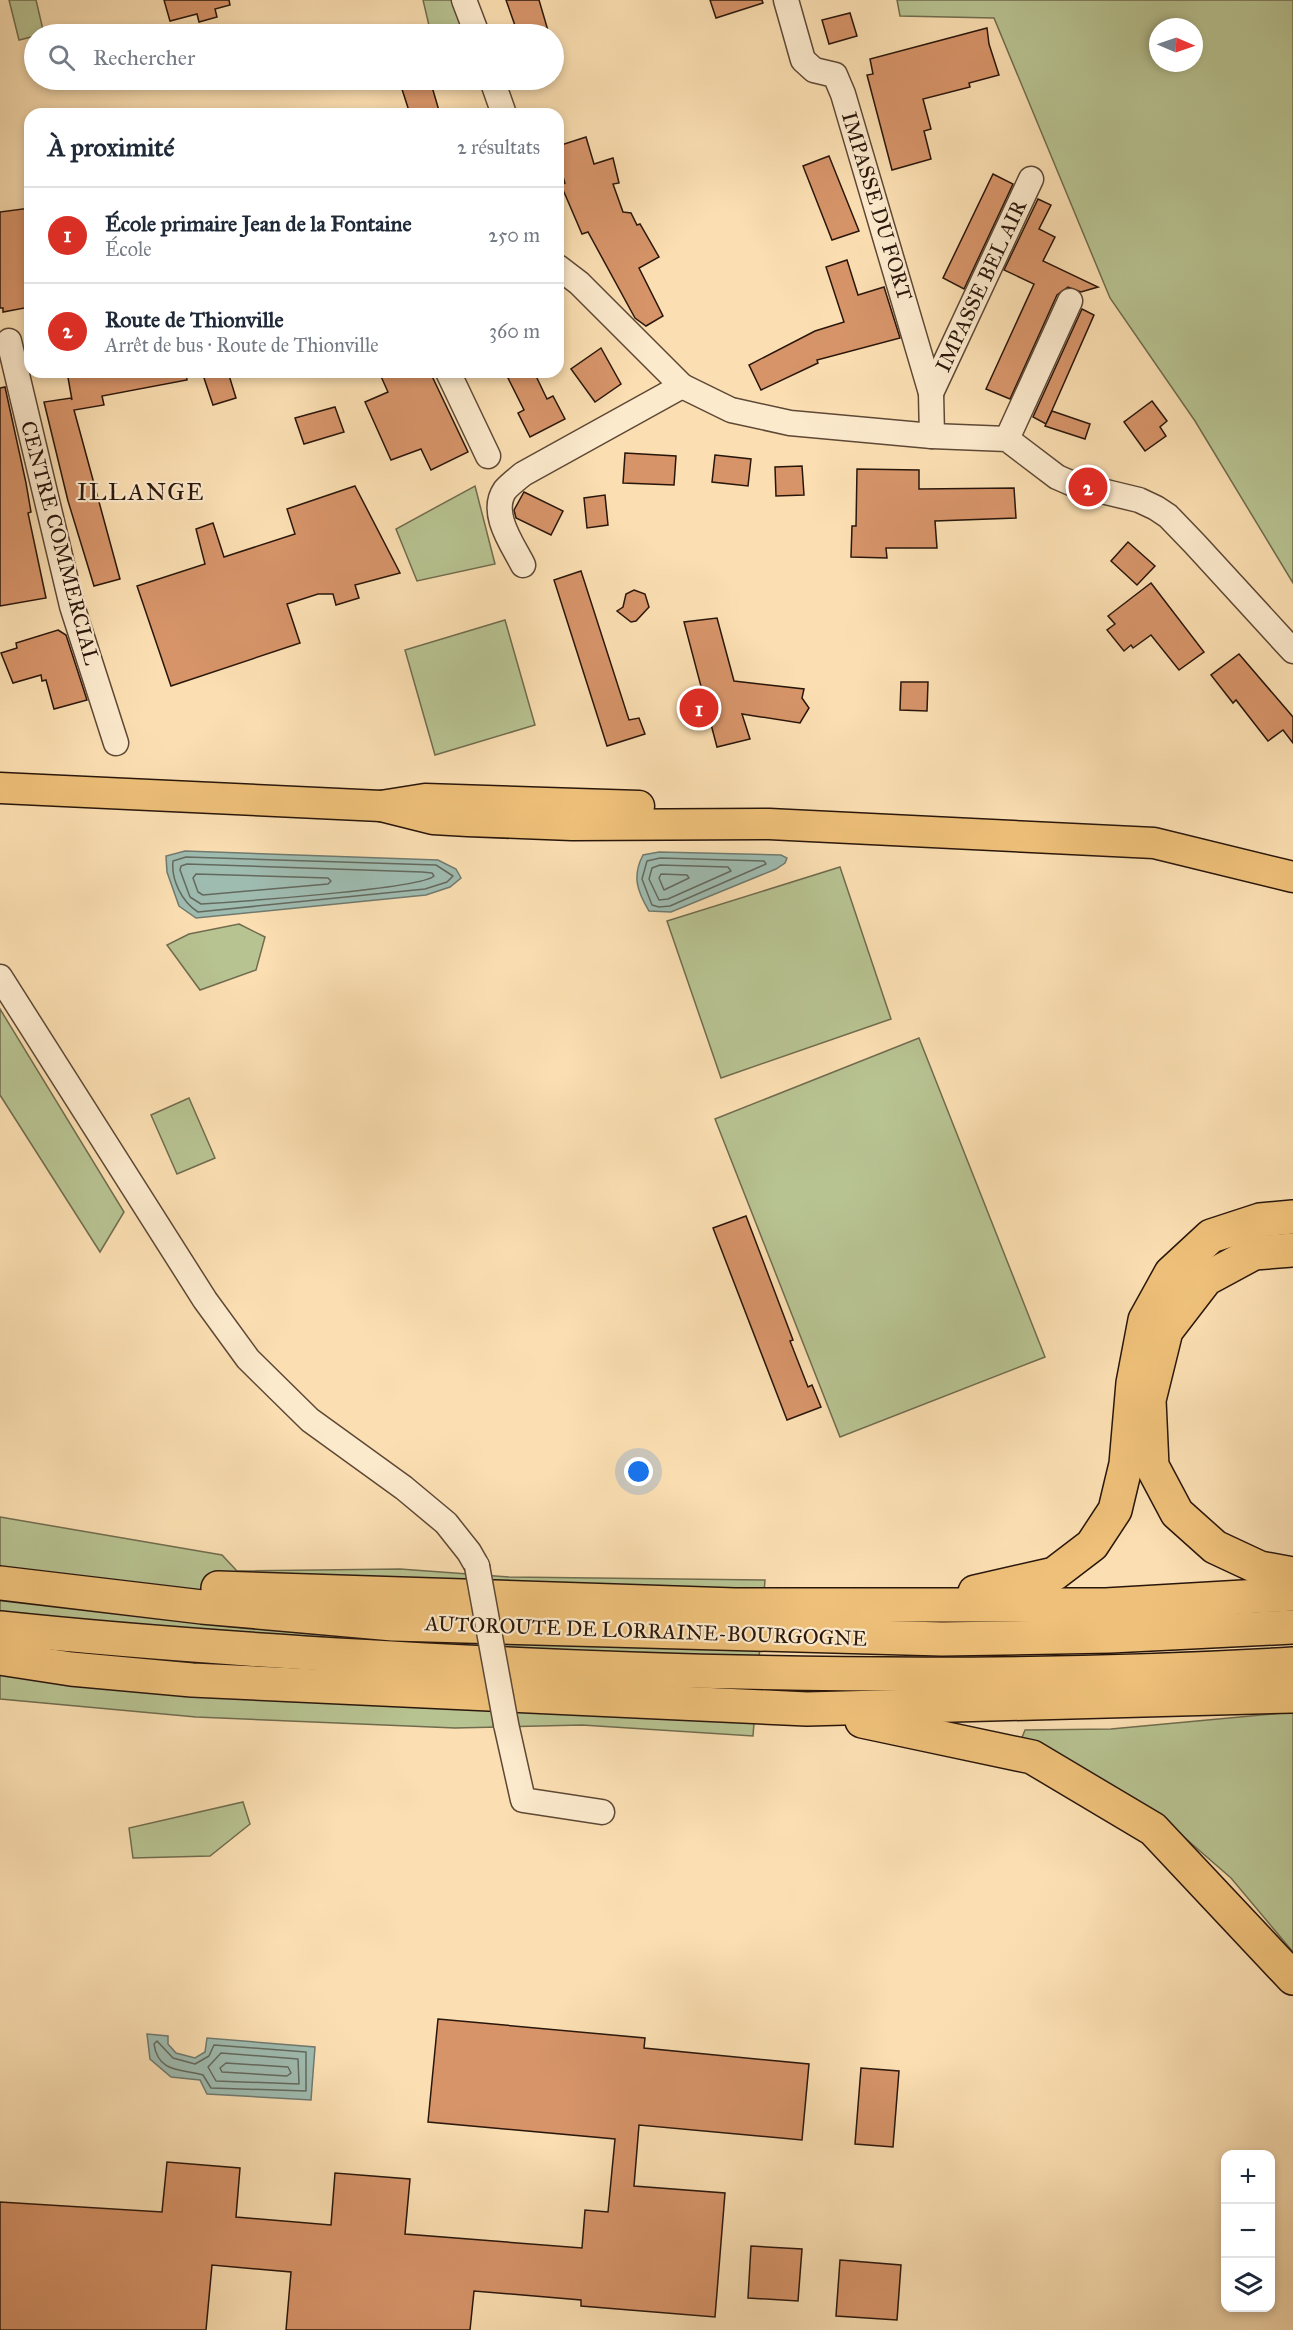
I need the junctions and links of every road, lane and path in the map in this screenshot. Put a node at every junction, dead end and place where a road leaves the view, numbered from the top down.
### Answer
1 (464, 0) edge
2 (786, 0) edge
3 (473, 24) edge
4 (496, 90) edge
5 (502, 108) edge
6 (1030, 179) dead end
7 (564, 272) edge
8 (1070, 302) dead end
9 (13, 340) edge
10 (451, 378) edge
11 (682, 386) junction
12 (931, 393) junction
13 (932, 436) junction
14 (1007, 439) junction
15 (488, 456) dead end
16 (523, 565) dead end
17 (1293, 651) edge
18 (116, 743) dead end
19 (0, 788) edge
20 (596, 804) junction
21 (381, 806) junction
22 (769, 824) junction
23 (572, 825) junction
24 (1290, 878) edge
25 (0, 977) edge
26 (1293, 1217) edge
27 (1293, 1250) edge
28 (0, 1570) edge
29 (1293, 1574) edge
30 (0, 1583) edge
31 (1293, 1594) edge
32 (735, 1605) junction
33 (1293, 1627) edge
34 (0, 1628) edge
35 (0, 1658) edge
36 (1293, 1664) edge
37 (1293, 1696) edge
38 (807, 1709) junction
39 (602, 1812) dead end
40 (1293, 1978) edge

1 - 3 street
2 - 12 street, IMPASSE DU FORT
4 - 5 street
6 - 12 street, IMPASSE BEL AIR
7 - 11 street
8 - 14 street
9 - 18 street, CENTRE COMMERCIAL
10 - 15 street
11 - 13 street
11 - 16 street
12 - 13 street, IMPASSE DU FORT
13 - 14 street
14 - 17 street
19 - 21 main road
20 - 21 main road
20 - 22 main road
20 - 23 main road
21 - 23 main road
22 - 23 main road
22 - 24 main road
25 - 39 street, bridge
26 - 32 highway
27 - 29 highway
28 - 32 highway
30 - 33 highway, AUTOROUTE DE LORRAINE-BOURGOGNE
31 - 32 highway
34 - 36 highway, AUTOROUTE DE LORRAINE-BOURGOGNE
35 - 38 highway
37 - 38 highway
38 - 40 highway

